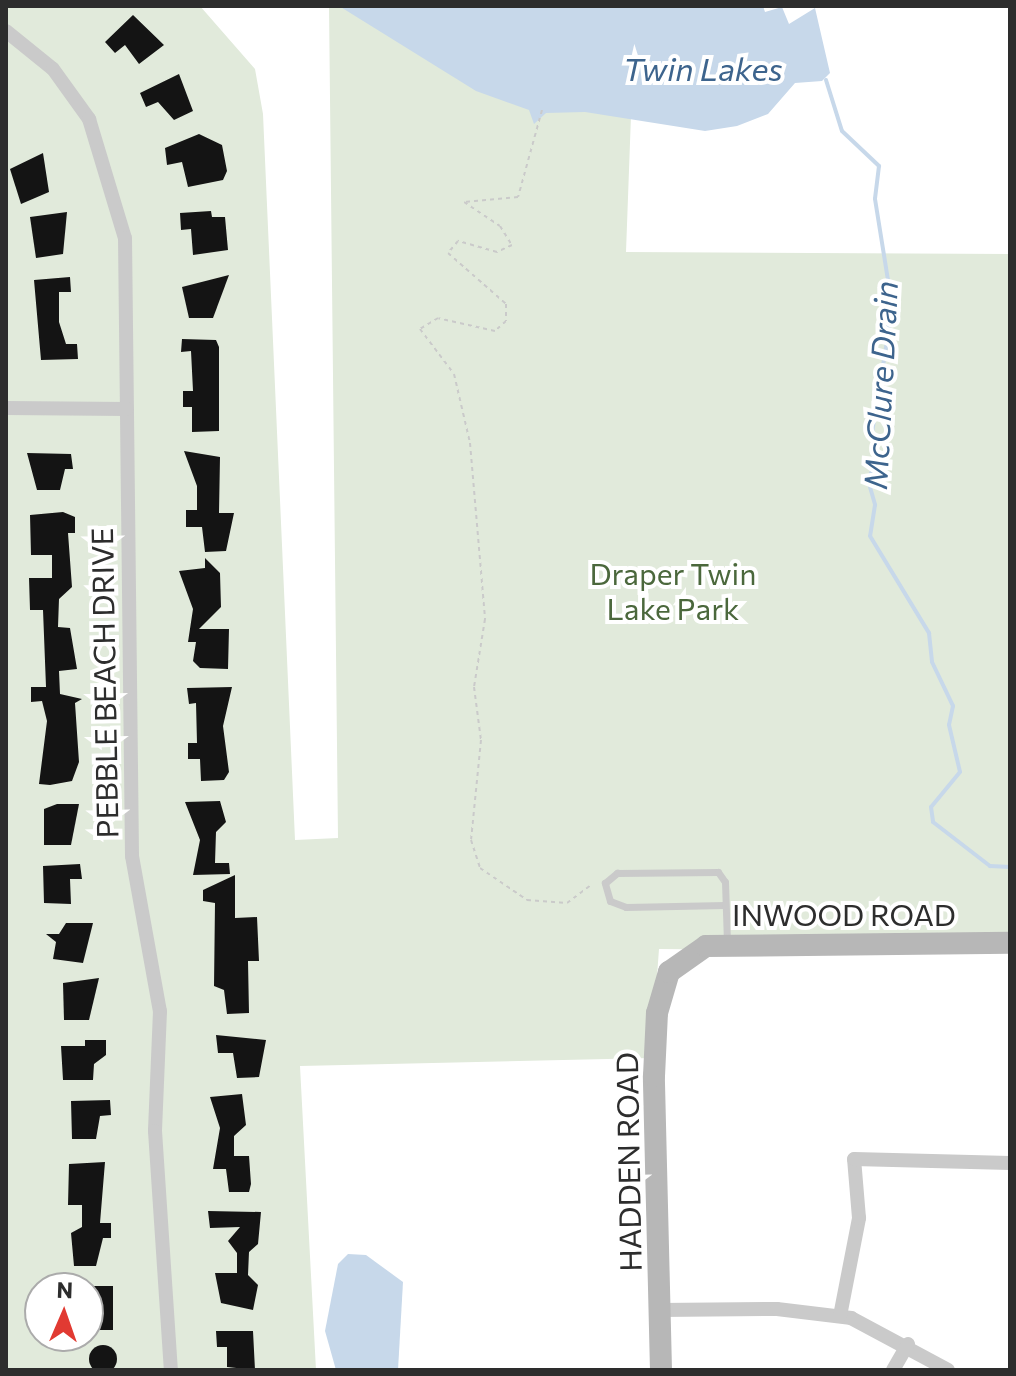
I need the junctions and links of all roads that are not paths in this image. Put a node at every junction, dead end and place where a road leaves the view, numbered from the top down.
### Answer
1 (6, 31) edge
2 (6, 408) edge
3 (127, 409) junction
4 (725, 905) junction
5 (1010, 943) edge
6 (727, 945) junction
7 (681, 960) joint
8 (1010, 1163) edge
9 (660, 1310) junction
10 (840, 1316) junction
11 (908, 1344) junction
12 (171, 1370) edge
13 (661, 1370) edge
14 (893, 1370) edge
15 (948, 1370) edge

1 - 3 street, PEBBLE BEACH DRIVE
2 - 3 street
3 - 12 street, PEBBLE BEACH DRIVE
4 - 4 lane
4 - 6 lane
5 - 6 street, INWOOD ROAD
6 - 7 street, INWOOD ROAD
7 - 9 street, HADDEN ROAD
8 - 10 street
9 - 10 street
9 - 13 street, HADDEN ROAD
10 - 11 street
11 - 14 street
11 - 15 street

